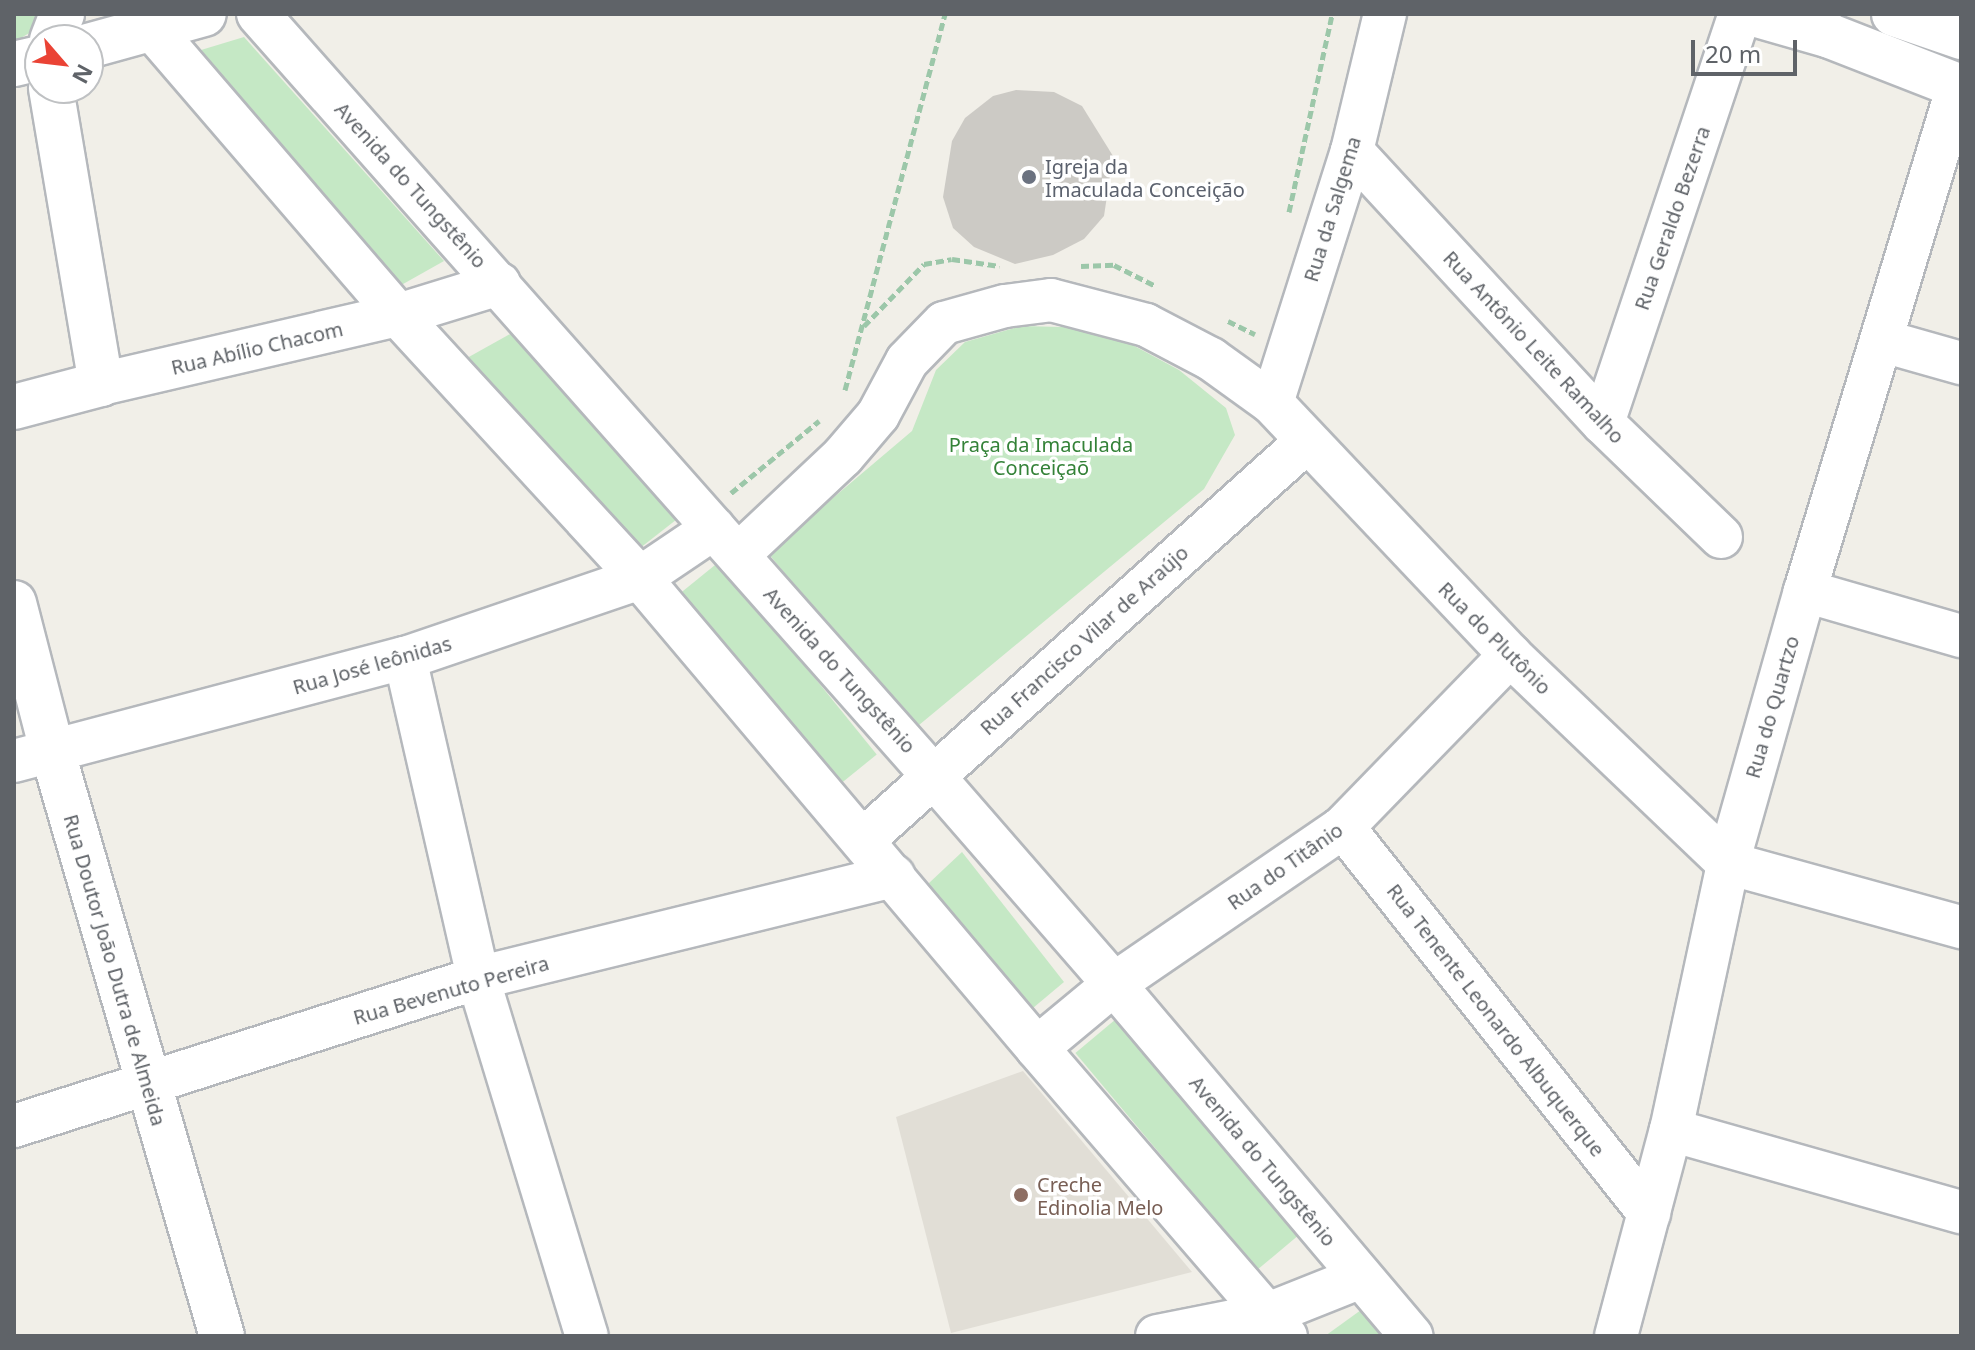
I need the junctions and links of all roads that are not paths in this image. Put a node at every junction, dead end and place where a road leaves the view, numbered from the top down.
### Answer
1 (204, 14) edge
2 (258, 14) edge
3 (1385, 14) edge
4 (1740, 14) edge
5 (1754, 14) edge
6 (1894, 14) edge
7 (1832, 25) edge
8 (153, 30) junction
9 (1961, 37) edge
10 (104, 42) edge
11 (1959, 87) edge
12 (54, 104) edge
13 (1352, 151) junction
14 (499, 284) junction
15 (398, 315) junction
16 (1883, 341) junction
17 (1961, 363) edge
18 (101, 384) junction
19 (1272, 403) junction
20 (14, 407) edge
21 (1603, 423) junction
22 (1306, 442) junction
23 (725, 527) junction
24 (1721, 537) dead end
25 (640, 578) junction
26 (1805, 591) junction
27 (14, 603) edge
28 (1961, 636) edge
29 (1510, 655) junction
30 (405, 658) junction
31 (33, 755) edge
32 (933, 776) junction
33 (1343, 827) junction
34 (863, 840) junction
35 (1728, 863) junction
36 (894, 876) junction
37 (1961, 927) edge
38 (478, 978) junction
39 (1114, 984) junction
40 (1037, 1048) junction
41 (147, 1084) junction
42 (14, 1126) edge
43 (1671, 1130) junction
44 (1961, 1212) edge
45 (1649, 1213) junction
46 (1361, 1277) junction
47 (1277, 1325) edge
48 (222, 1336) edge
49 (587, 1336) edge
50 (1157, 1336) edge
51 (1411, 1336) edge
52 (1616, 1336) edge

1 - 8 main road
2 - 14 street, Avenida do Tungstênio
3 - 13 street, Rua da Salgema
4 - 21 street, Rua Geraldo Bezerra
5 - 7 main road
6 - 9 main road
7 - 11 main road
8 - 10 main road
8 - 15 street
11 - 16 street, Rua do Quartzo
12 - 18 main road
13 - 19 street, Rua da Salgema
13 - 21 street, Rua Antônio Leite Ramalho
14 - 15 street, Rua Abílio Chacom
14 - 23 street, Avenida do Tungstênio
15 - 18 street, Rua Abílio Chacom
15 - 25 street
16 - 17 street
16 - 26 street, Rua do Quartzo
18 - 20 main road, Rua Abílio Chacom
19 - 22 street, Rua do Plutônio
19 - 23 street
21 - 24 street, Rua Antônio Leite Ramalho
22 - 29 street, Rua do Plutônio
22 - 32 street, Rua Francisco Vilar de Araújo
23 - 25 street, Rua José leônidas
23 - 32 street, Avenida do Tungstênio
25 - 30 street, Rua José leônidas
25 - 34 street
26 - 28 street
26 - 35 street, Rua do Quartzo
27 - 31 main road, Rua Doutor João Dutra de Almeida
29 - 33 street, Rua do Titânio
29 - 35 street, Rua do Plutônio
30 - 31 street, Rua José leônidas
30 - 38 street
31 - 41 main road, Rua Doutor João Dutra de Almeida
32 - 34 street, Rua Francisco Vilar de Araújo
32 - 39 street, Avenida do Tungstênio
33 - 39 street, Rua do Titânio
33 - 45 street, Rua Tenente Leonardo Albuquerque
34 - 36 street
35 - 37 street
35 - 43 street, Rua do Quartzo
36 - 38 street, Rua Bevenuto Pereira
36 - 40 street
38 - 41 street, Rua Bevenuto Pereira
38 - 49 street
39 - 40 street, Rua do Titânio
39 - 46 street, Avenida do Tungstênio
40 - 47 street
41 - 42 street, Rua Bevenuto Pereira
41 - 48 main road, Rua Doutor João Dutra de Almeida
43 - 44 street
43 - 45 street, Rua do Quartzo
45 - 52 street, Rua do Quartzo
46 - 47 street
46 - 51 street, Avenida do Tungstênio
47 - 50 street

